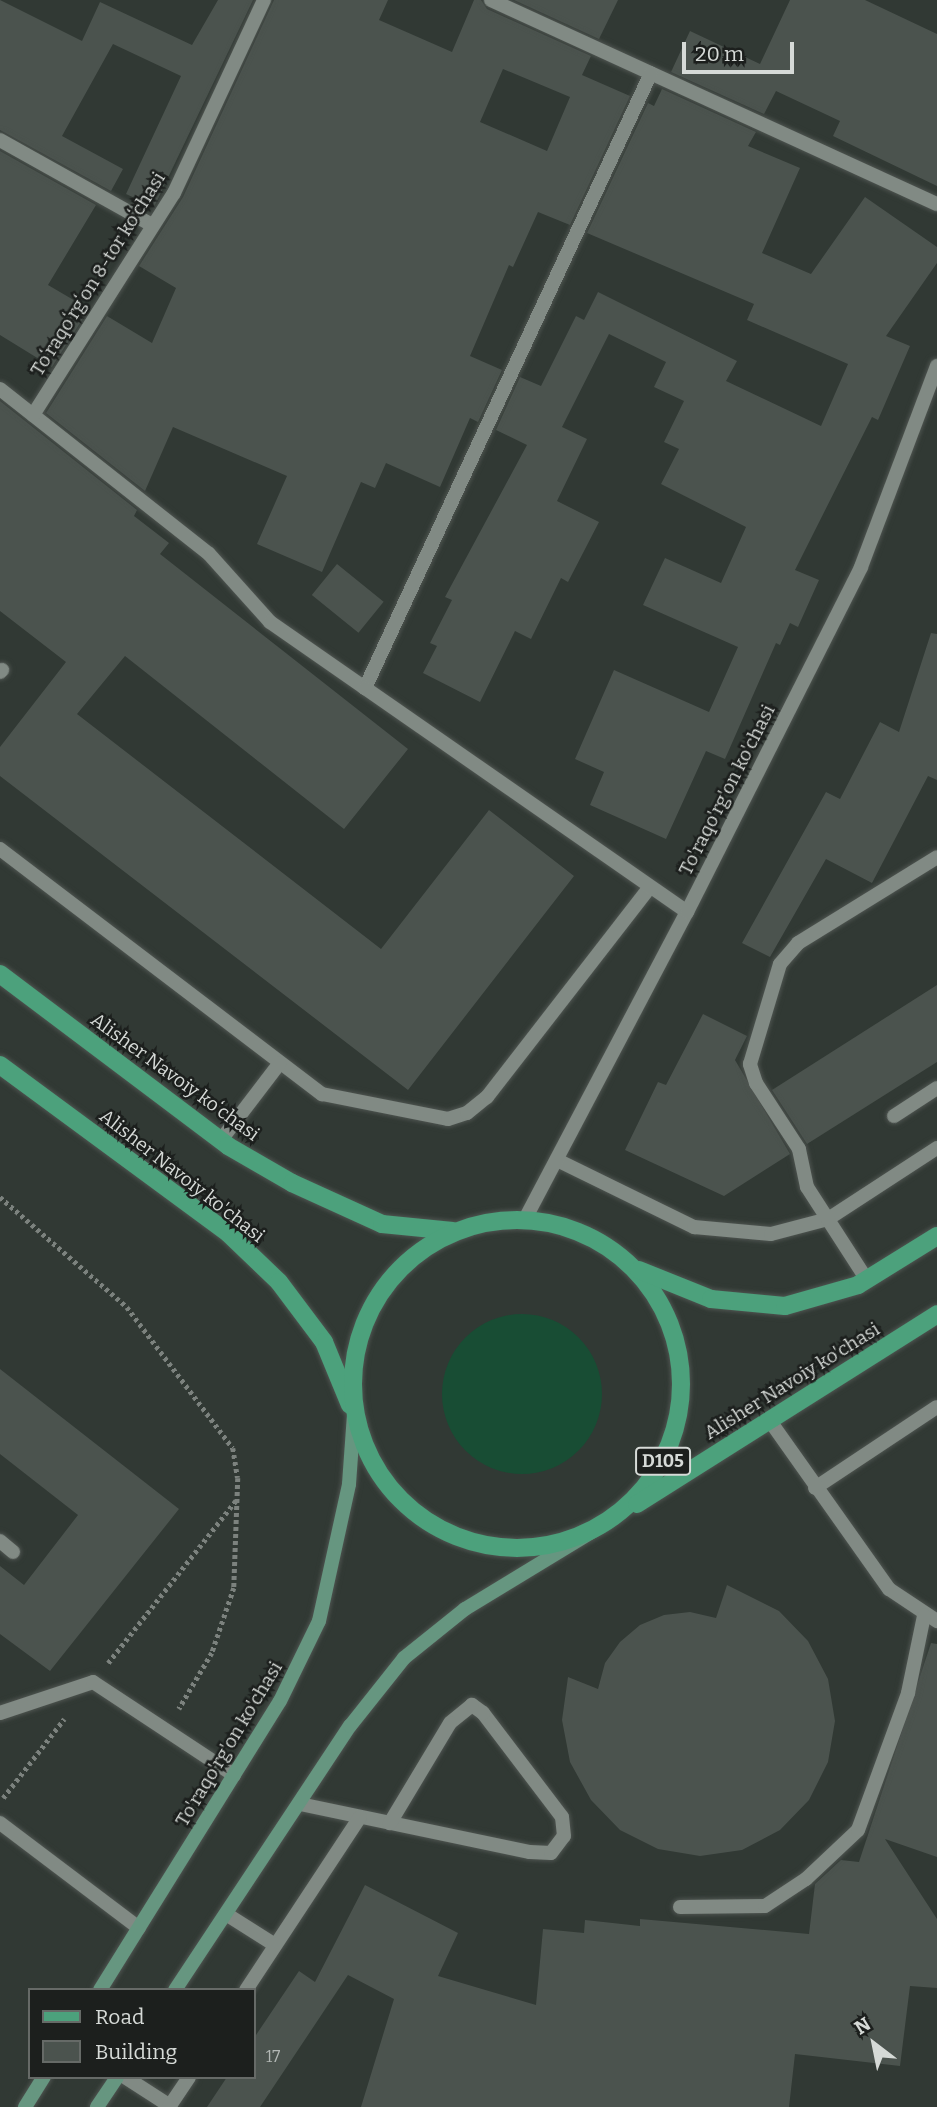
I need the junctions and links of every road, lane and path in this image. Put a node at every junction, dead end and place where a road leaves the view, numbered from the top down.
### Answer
1 (264, 0) edge
2 (491, 0) edge
3 (651, 73) junction
4 (0, 140) edge
5 (937, 204) edge
6 (152, 225) junction
7 (937, 366) edge
8 (0, 389) edge
9 (33, 415) junction
10 (365, 688) junction
11 (0, 849) edge
12 (937, 857) edge
13 (649, 888) junction
14 (687, 912) junction
15 (0, 974) edge
16 (279, 1064) junction
17 (0, 1065) edge
18 (937, 1088) edge
19 (894, 1116) dead end
20 (221, 1140) junction
21 (937, 1148) edge
22 (557, 1160) junction
23 (0, 1197) edge
24 (525, 1219) junction
25 (828, 1219) junction
26 (453, 1231) junction
27 (937, 1236) edge
28 (638, 1269) junction
29 (867, 1280) junction
30 (937, 1314) edge
31 (937, 1407) edge
32 (354, 1415) junction
33 (770, 1421) junction
34 (815, 1488) junction
35 (237, 1498) junction
36 (598, 1528) junction
37 (0, 1541) edge
38 (13, 1552) dead end
39 (930, 1618) edge
40 (93, 1682) junction
41 (0, 1713) edge
42 (166, 1732) junction
43 (234, 1775) junction
44 (0, 1801) edge
45 (300, 1804) junction
46 (360, 1816) junction
47 (0, 1823) edge
48 (390, 1823) junction
49 (680, 1907) dead end
50 (226, 1914) junction
51 (139, 1928) junction
52 (275, 1945) junction
53 (101, 1988) edge
54 (176, 1988) edge
55 (247, 1988) edge
56 (43, 2079) edge
57 (116, 2079) edge
58 (128, 2079) edge
59 (188, 2079) edge
60 (169, 2106) edge
61 (25, 2107) edge
62 (97, 2107) edge

1 - 6 street, Toʻraqoʻrgʻon 8-tor koʻchasi
2 - 3 street
3 - 5 street
3 - 10 street
4 - 6 street
6 - 9 street, Toʻraqoʻrgʻon 8-tor koʻchasi
7 - 14 street, To'raqo'rg'on ko'chasi
8 - 9 street
9 - 10 street
10 - 13 street
11 - 16 street
12 - 25 street
13 - 14 street
13 - 16 street
14 - 22 street, To'raqo'rg'on ko'chasi
15 - 20 main road, Alisher Navoiy koʻchasi / D105
16 - 20 street
17 - 32 main road, Alisher Navoiy ko'chasi / D105
18 - 19 street
20 - 26 main road, Alisher Navoiy koʻchasi / D105
21 - 25 street
22 - 24 street, To'raqo'rg'on ko'chasi
22 - 25 street
23 - 35 path
24 - 26 main road, D105
24 - 28 main road, D105
25 - 29 street
26 - 32 main road, D105
27 - 29 main road, D105
28 - 29 main road, D105
28 - 36 main road, D105
30 - 33 main road, Alisher Navoiy ko'chasi / D105
31 - 34 street
32 - 36 main road, D105
32 - 43 main road, To'raqo'rg'on ko'chasi
33 - 34 street
33 - 36 main road, Alisher Navoiy ko'chasi / D105
34 - 39 street
35 - 40 path
35 - 42 path
36 - 45 main road
37 - 38 street
39 - 49 street
40 - 41 street
40 - 42 street
40 - 44 path
42 - 43 street
43 - 51 main road, To'raqo'rg'on ko'chasi
45 - 46 street
45 - 50 main road
46 - 48 street
46 - 52 street
47 - 51 street
48 - 48 street
50 - 52 street
50 - 54 main road
51 - 53 main road, To'raqo'rg'on ko'chasi
52 - 55 street
56 - 61 main road
57 - 62 main road
58 - 60 street
59 - 60 street

